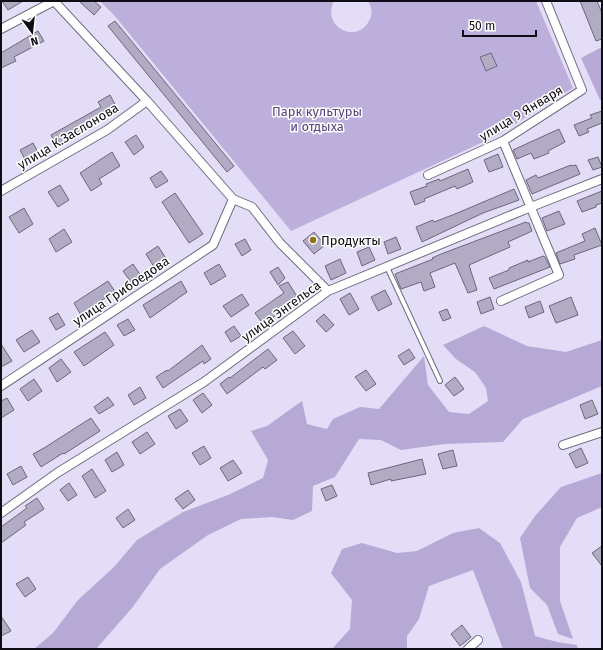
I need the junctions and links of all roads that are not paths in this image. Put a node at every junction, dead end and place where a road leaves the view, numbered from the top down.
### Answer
1 (54, 1) edge
2 (546, 1) edge
3 (1, 29) edge
4 (147, 101) junction
5 (503, 141) junction
6 (428, 175) dead end
7 (602, 179) edge
8 (1, 191) edge
9 (233, 199) junction
10 (531, 207) junction
11 (387, 266) junction
12 (328, 291) junction
13 (501, 301) dead end
14 (440, 381) dead end
15 (1, 386) edge
16 (602, 432) edge
17 (563, 445) dead end
18 (1, 513) edge
19 (478, 640) dead end
20 (468, 649) edge

1 - 3 street
1 - 4 street
2 - 5 street, улица 9 Января
4 - 8 street, улица К.Заслонова
4 - 9 street
5 - 6 street, улица 9 Января
5 - 10 street
7 - 10 street, улица Энгельса
9 - 12 street
9 - 15 street, улица Грибоедова
10 - 11 street, улица Энгельса
10 - 13 street
11 - 12 street, улица Энгельса
11 - 14 lane
12 - 18 street, улица Энгельса
16 - 17 street
19 - 20 street

